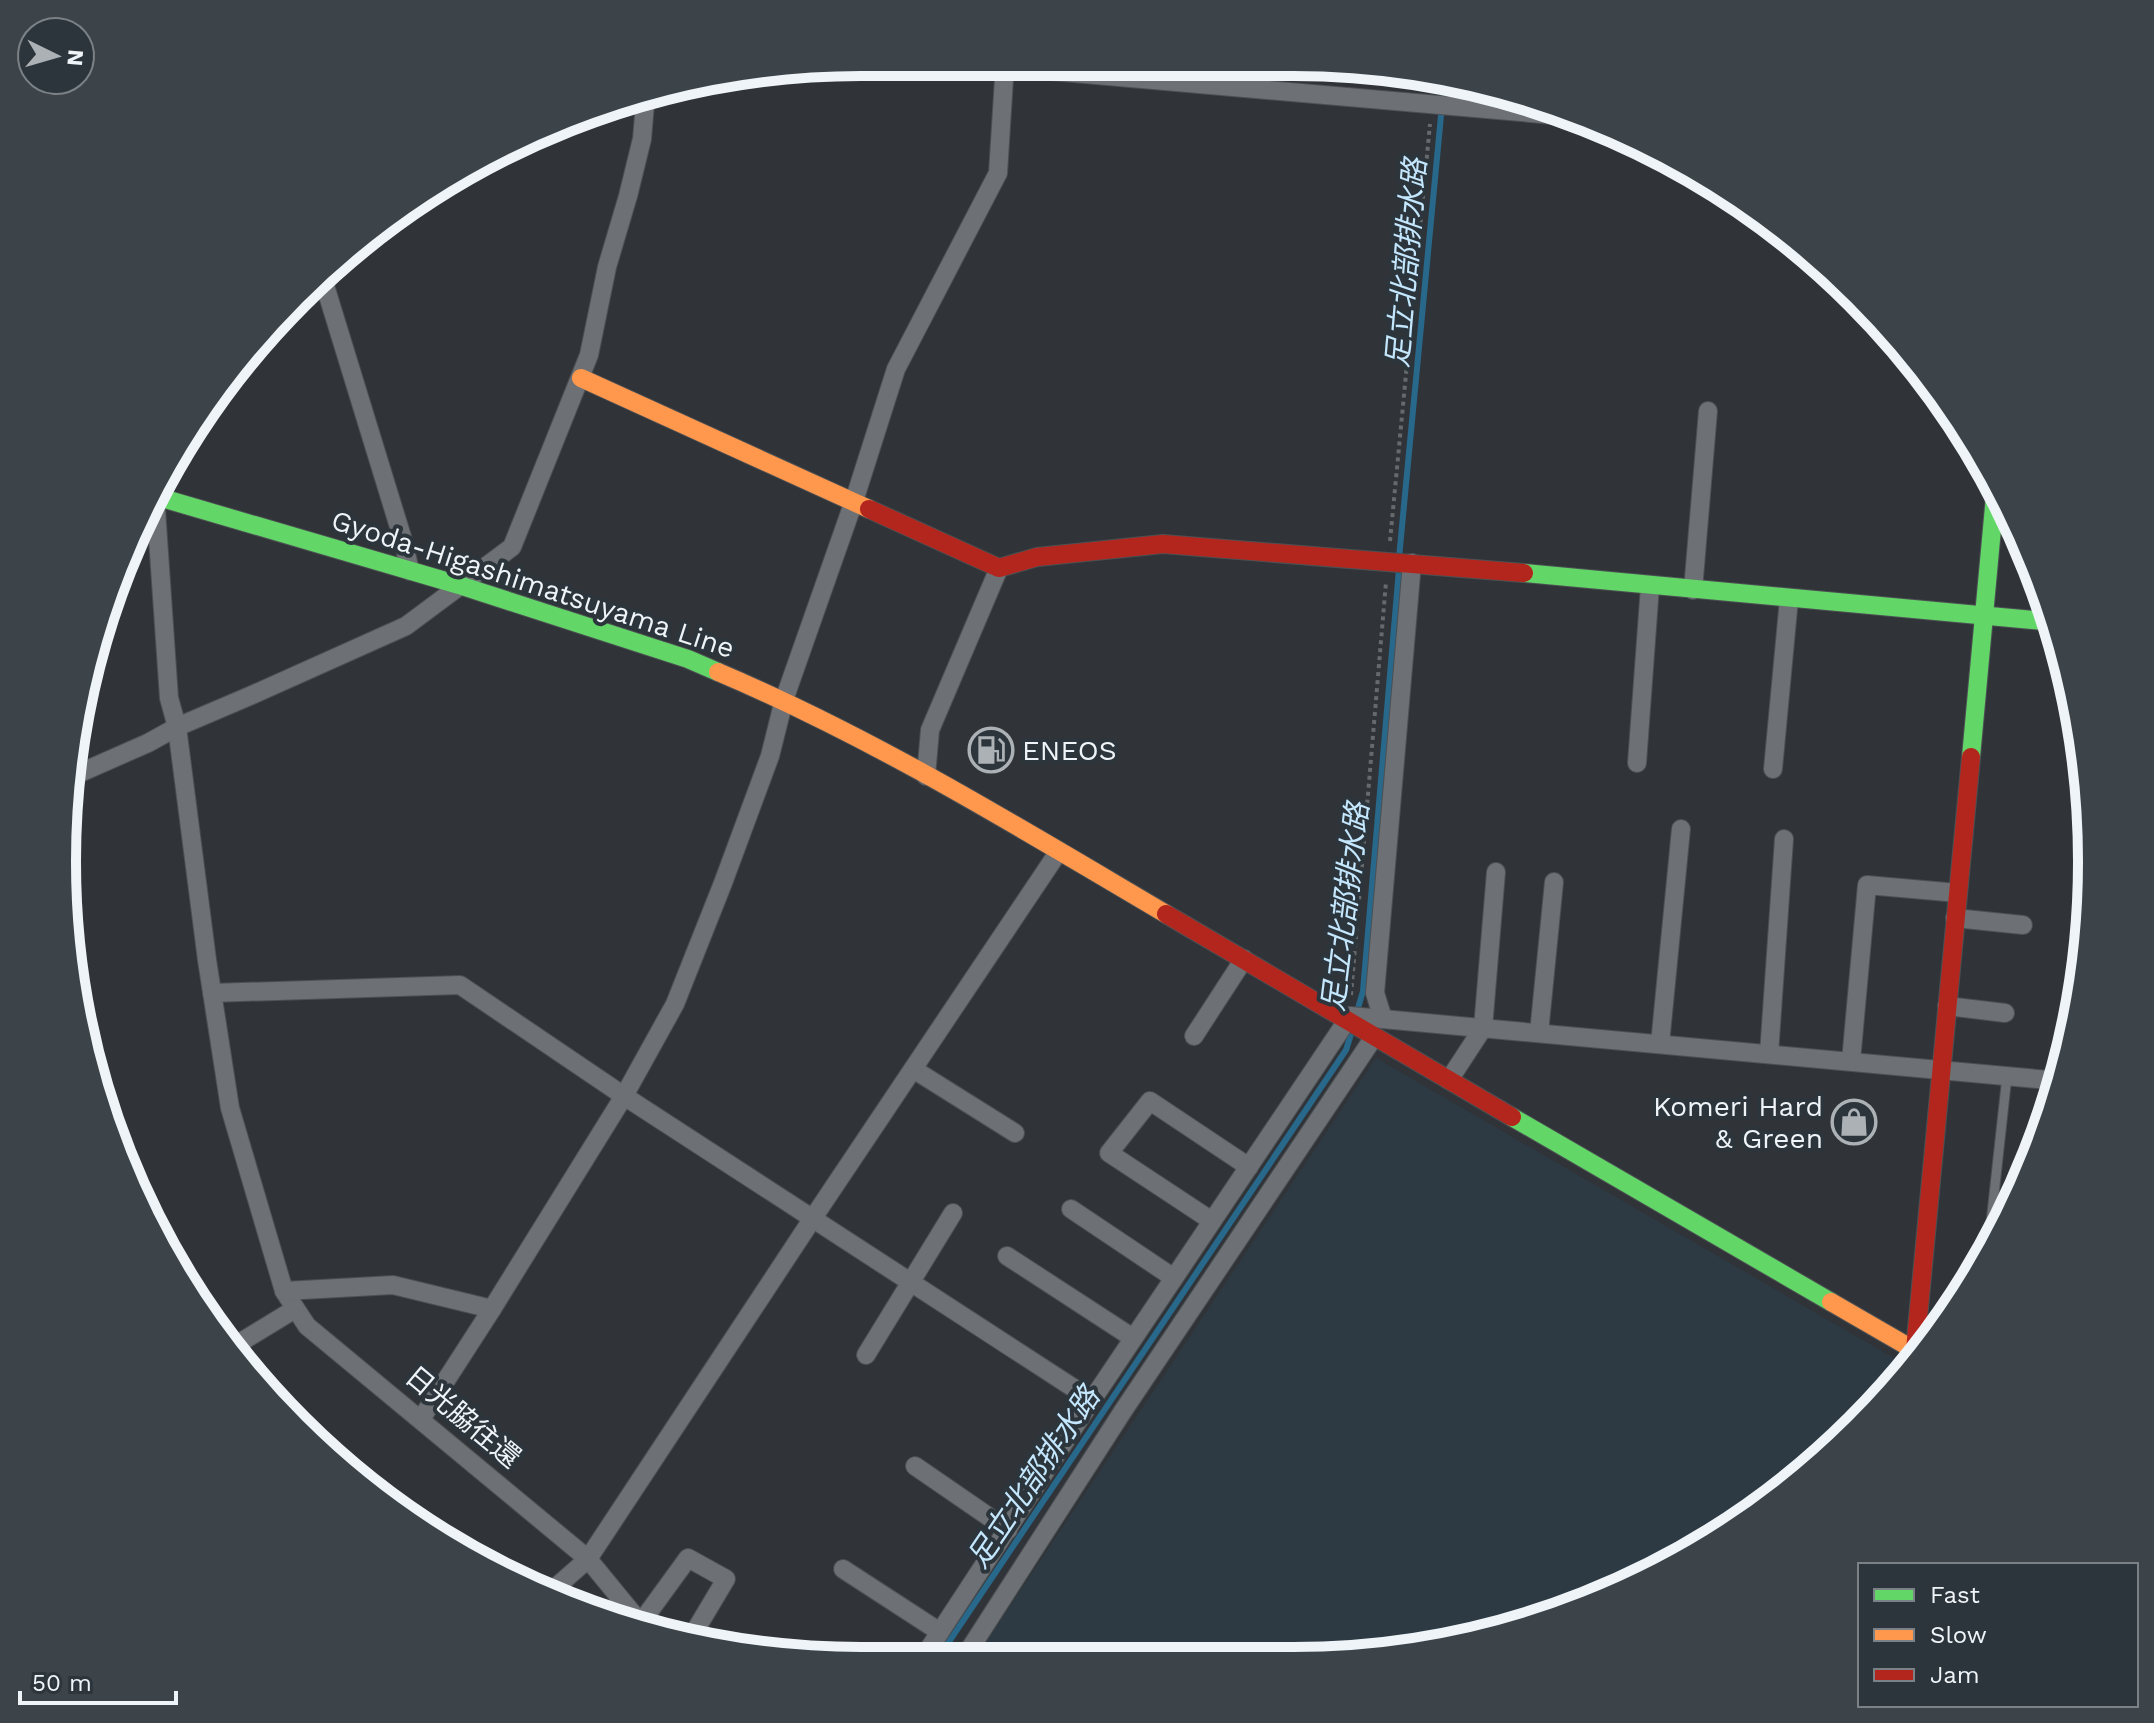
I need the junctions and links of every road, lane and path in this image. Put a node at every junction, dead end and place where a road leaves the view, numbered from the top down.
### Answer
1 (1004, 76) edge
2 (1117, 76) edge
3 (645, 107) edge
4 (1527, 113) edge
5 (326, 288) edge
6 (581, 378) junction
7 (1708, 411) dead end
8 (165, 499) edge
9 (854, 501) junction
10 (1994, 508) edge
11 (156, 515) edge
12 (1412, 563) junction
13 (999, 568) junction
14 (410, 571) junction
15 (459, 585) junction
16 (1650, 586) junction
17 (1693, 590) junction
18 (1789, 599) junction
19 (1984, 616) junction
20 (2040, 621) edge
21 (784, 700) junction
22 (177, 727) junction
23 (1637, 763) dead end
24 (1773, 769) dead end
25 (82, 772) edge
26 (926, 776) junction
27 (1681, 829) dead end
28 (1784, 839) dead end
29 (1059, 851) junction
30 (1496, 872) dead end
31 (1554, 882) dead end
32 (1958, 893) junction
33 (1955, 918) junction
34 (2023, 925) dead end
35 (1244, 959) junction
36 (212, 993) junction
37 (1947, 1006) junction
38 (2005, 1013) dead end
39 (1383, 1019) junction
40 (1348, 1021) junction
41 (1483, 1028) junction
42 (1539, 1033) junction
43 (1194, 1036) dead end
44 (1374, 1037) junction
45 (1660, 1044) junction
46 (1769, 1054) junction
47 (1851, 1061) junction
48 (913, 1069) junction
49 (1942, 1070) junction
50 (2007, 1076) junction
51 (1449, 1080) junction
52 (2046, 1080) edge
53 (624, 1096) junction
54 (1015, 1133) dead end
55 (1249, 1167) junction
56 (1071, 1209) dead end
57 (953, 1213) dead end
58 (813, 1218) junction
59 (1991, 1220) edge
60 (1212, 1221) junction
61 (1007, 1256) dead end
62 (1174, 1278) junction
63 (910, 1281) junction
64 (284, 1291) junction
65 (295, 1309) junction
66 (492, 1309) junction
67 (1919, 1335) edge
68 (1133, 1338) junction
69 (240, 1342) edge
70 (1910, 1347) edge
71 (866, 1355) dead end
72 (1092, 1400) junction
73 (421, 1419) junction
74 (915, 1466) dead end
75 (1008, 1530) junction
76 (588, 1559) junction
77 (843, 1569) dead end
78 (558, 1586) edge
79 (630, 1611) edge
80 (647, 1617) edge
81 (696, 1629) edge
82 (940, 1632) junction
83 (930, 1647) edge
84 (971, 1647) edge

1 - 9 street
2 - 4 street
3 - 6 street
5 - 14 street
6 - 9 street
6 - 15 street
7 - 17 street
8 - 14 street, Gyoda-Higashimatsuyama Line
9 - 13 street
9 - 21 street
10 - 19 street
11 - 22 street, 日光脇往還
12 - 13 street
12 - 16 street
12 - 39 street
13 - 26 street
14 - 15 street, Gyoda-Higashimatsuyama Line
15 - 21 street, Gyoda-Higashimatsuyama Line
15 - 22 street
16 - 17 street
16 - 23 street
17 - 18 street
18 - 19 street
18 - 24 street
19 - 20 street
19 - 32 street
21 - 26 street, Gyoda-Higashimatsuyama Line
21 - 53 street
22 - 25 street
22 - 36 street, 日光脇往還
26 - 29 street, Gyoda-Higashimatsuyama Line
27 - 45 street
28 - 46 street
29 - 35 street, Gyoda-Higashimatsuyama Line
29 - 48 street
30 - 41 street
31 - 42 street
32 - 33 street
32 - 47 street
33 - 34 street
33 - 37 street
35 - 40 street, Gyoda-Higashimatsuyama Line
35 - 43 street
36 - 53 street
36 - 64 street, 日光脇往還
37 - 38 street
37 - 49 street
39 - 40 street
39 - 41 street
40 - 44 street, Gyoda-Higashimatsuyama Line
40 - 55 street
41 - 42 street
41 - 51 street
42 - 45 street
44 - 51 street, Gyoda-Higashimatsuyama Line
44 - 84 street
45 - 46 street
46 - 47 street
47 - 49 street
48 - 54 street
48 - 58 street
49 - 50 street
49 - 67 street
50 - 52 street
50 - 59 lane
51 - 70 street, Gyoda-Higashimatsuyama Line
53 - 58 street
53 - 66 street
55 - 60 street
55 - 60 street
56 - 62 street
57 - 63 street
58 - 63 street
58 - 76 street
60 - 62 street
61 - 68 street
62 - 68 street
63 - 71 street
63 - 72 street
64 - 65 street, 日光脇往還
64 - 66 street
65 - 69 street
65 - 73 street, 日光脇往還
66 - 73 street
68 - 72 street
72 - 75 street
73 - 76 street, 日光脇往還
74 - 75 street
75 - 82 street
76 - 78 street
76 - 79 street, 日光脇往還
77 - 82 street
80 - 81 street
82 - 83 street

